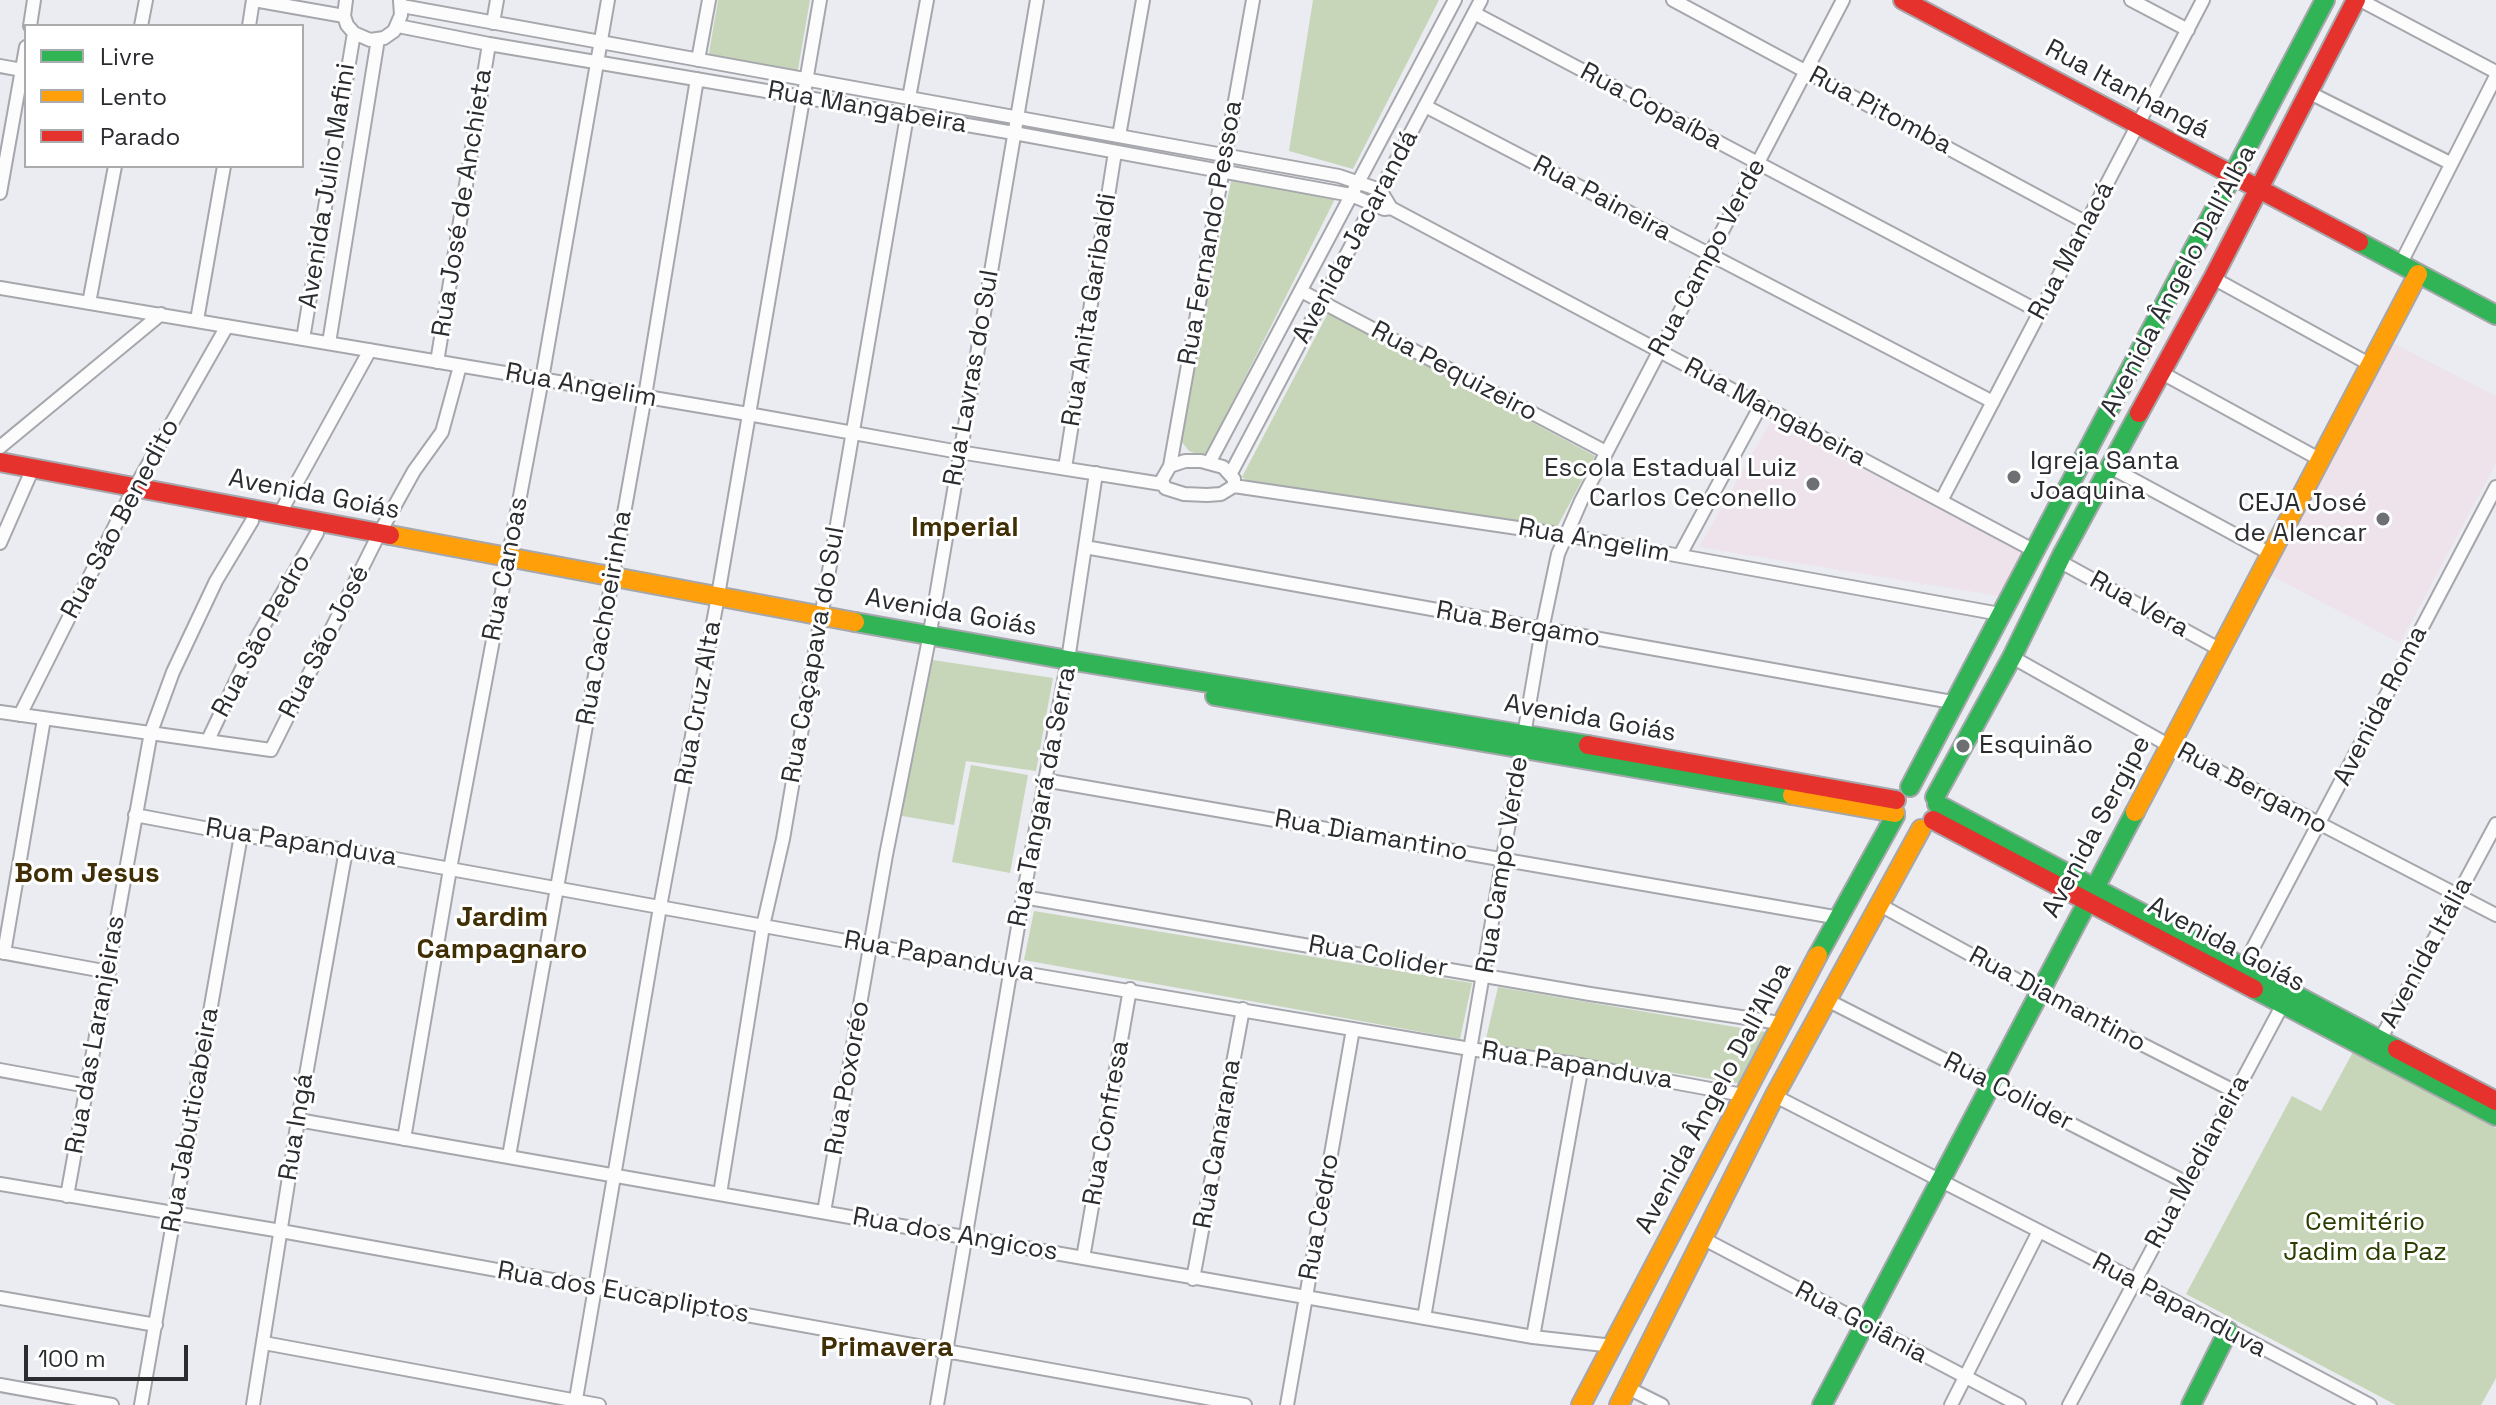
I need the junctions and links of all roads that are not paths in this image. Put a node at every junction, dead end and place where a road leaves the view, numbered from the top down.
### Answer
1 (34, 0) edge
2 (146, 0) edge
3 (254, 0) edge
4 (346, 0) edge
5 (497, 0) edge
6 (608, 0) edge
7 (709, 0) edge
8 (820, 0) edge
9 (927, 0) edge
10 (1037, 0) edge
11 (1143, 0) edge
12 (1253, 0) edge
13 (1455, 0) edge
14 (1481, 0) edge
15 (1673, 0) edge
16 (1843, 0) edge
17 (1903, 0) edge
18 (2131, 0) edge
19 (2203, 0) edge
20 (2325, 0) edge
21 (2358, 0) edge
22 (401, 3) edge
23 (1474, 13) junction
24 (344, 16) junction
25 (493, 23) junction
26 (30, 24) edge
27 (141, 24) edge
28 (249, 24) edge
29 (398, 26) junction
30 (2188, 30) junction
31 (354, 33) junction
32 (378, 39) junction
33 (601, 42) junction
34 (489, 44) junction
35 (24, 58) edge
36 (698, 60) junction
37 (597, 61) junction
38 (0, 66) edge
39 (22, 70) junction
40 (1805, 71) junction
41 (2496, 74) edge
42 (697, 79) junction
43 (806, 79) junction
44 (2308, 92) junction
45 (803, 97) junction
46 (909, 98) junction
47 (1425, 106) junction
48 (907, 116) junction
49 (1017, 116) junction
50 (2138, 126) junction
51 (1014, 133) junction
52 (1119, 136) junction
53 (1115, 152) junction
54 (1225, 154) junction
55 (1758, 163) junction
56 (2450, 163) junction
57 (115, 168) edge
58 (224, 168) edge
59 (1222, 171) junction
60 (2231, 175) junction
61 (2, 176) edge
62 (1359, 181) junction
63 (2258, 187) junction
64 (1380, 190) junction
65 (0, 193) edge
66 (1351, 195) junction
67 (1372, 204) junction
68 (1391, 208) junction
69 (2087, 223) junction
70 (1710, 255) junction
71 (2400, 265) junction
72 (2418, 274) junction
73 (2213, 278) junction
74 (0, 288) edge
75 (1301, 291) junction
76 (1321, 302) junction
77 (89, 303) junction
78 (2040, 312) junction
79 (161, 314) junction
80 (2496, 315) edge
81 (197, 320) junction
82 (227, 326) junction
83 (303, 339) junction
84 (329, 343) junction
85 (370, 350) junction
86 (1659, 351) junction
87 (437, 362) junction
88 (2371, 365) junction
89 (460, 366) junction
90 (2162, 373) junction
91 (542, 379) junction
92 (645, 396) junction
93 (1993, 402) junction
94 (1761, 405) junction
95 (748, 414) junction
96 (854, 434) junction
97 (0, 447) edge
98 (959, 452) junction
99 (1606, 452) junction
100 (2321, 460) junction
101 (0, 462) edge
102 (1209, 463) junction
103 (1170, 466) junction
104 (2110, 467) junction
105 (1065, 468) junction
106 (1096, 473) junction
107 (0, 474) edge
108 (30, 474) junction
109 (1232, 480) junction
110 (1162, 484) junction
111 (2496, 487) edge
112 (132, 493) junction
113 (1941, 501) junction
114 (279, 515) junction
115 (252, 521) junction
116 (317, 533) junction
117 (1565, 535) junction
118 (377, 539) junction
119 (0, 543) edge
120 (1085, 547) junction
121 (2033, 550) junction
122 (2271, 554) junction
123 (1680, 555) junction
124 (2059, 561) junction
125 (507, 564) junction
126 (611, 584) junction
127 (717, 603) junction
128 (2000, 614) junction
129 (819, 621) junction
130 (1542, 630) junction
131 (929, 639) junction
132 (2219, 649) junction
133 (2012, 657) junction
134 (1067, 666) junction
135 (1952, 702) junction
136 (0, 712) edge
137 (20, 715) junction
138 (44, 719) junction
139 (151, 732) junction
140 (208, 740) junction
141 (1523, 741) junction
142 (2170, 746) junction
143 (1044, 780) junction
144 (1899, 804) junction
145 (1932, 813) junction
146 (135, 815) junction
147 (2320, 824) junction
148 (2496, 824) edge
149 (241, 835) junction
150 (346, 850) junction
151 (1504, 858) junction
152 (450, 869) junction
153 (556, 888) junction
154 (2091, 895) junction
155 (2458, 895) junction
156 (1023, 897) junction
157 (1880, 905) junction
158 (660, 907) junction
159 (2496, 915) edge
160 (1840, 918) junction
161 (763, 926) junction
162 (871, 945) junction
163 (2, 952) edge
164 (2243, 967) junction
165 (1011, 971) junction
166 (109, 972) junction
167 (1485, 975) junction
168 (1130, 989) junction
169 (2039, 992) junction
170 (1829, 1001) junction
171 (2283, 1004) junction
172 (1243, 1009) junction
173 (1780, 1023) junction
174 (1353, 1029) junction
175 (2380, 1040) junction
176 (1470, 1049) junction
177 (1800, 1051) junction
178 (1582, 1065) junction
179 (0, 1070) edge
180 (1990, 1084) junction
181 (87, 1086) junction
182 (2236, 1092) junction
183 (1743, 1095) junction
184 (1775, 1096) junction
185 (2496, 1101) edge
186 (2496, 1116) edge
187 (298, 1120) junction
188 (404, 1139) junction
189 (509, 1156) junction
190 (616, 1175) junction
191 (1940, 1182) junction
192 (2187, 1183) junction
193 (0, 1184) edge
194 (720, 1194) junction
195 (67, 1196) junction
196 (824, 1212) junction
197 (174, 1213) junction
198 (281, 1231) junction
199 (2038, 1233) junction
200 (967, 1237) junction
201 (1704, 1239) junction
202 (1083, 1258) junction
203 (1193, 1279) junction
204 (2135, 1280) junction
205 (595, 1288) junction
206 (1306, 1297) junction
207 (0, 1298) edge
208 (1424, 1318) junction
209 (156, 1325) junction
210 (1864, 1325) junction
211 (2228, 1331) junction
212 (1533, 1337) junction
213 (264, 1343) junction
214 (1613, 1346) junction
215 (947, 1352) junction
216 (1966, 1378) junction
217 (0, 1385) edge
218 (1628, 1388) junction
219 (575, 1403) edge
220 (112, 1405) edge
221 (141, 1405) edge
222 (253, 1405) edge
223 (599, 1405) edge
224 (937, 1405) edge
225 (1245, 1405) edge
226 (1287, 1405) edge
227 (1581, 1405) edge
228 (1619, 1405) edge
229 (1662, 1405) edge
230 (1822, 1405) edge
231 (1951, 1405) edge
232 (2019, 1405) edge
233 (2069, 1405) edge
234 (2191, 1405) edge
235 (2370, 1405) edge

1 - 26 street
2 - 27 street
3 - 24 street
3 - 28 street
4 - 24 street
5 - 25 street
6 - 33 street, Rua Canoas
7 - 36 street
8 - 43 street, Rua Cruz Alta
9 - 46 street
10 - 49 street, Rua Lavras do Sul
11 - 52 street
12 - 54 street, Rua Fernando Pessoa
13 - 62 street
14 - 23 street, Avenida Jacarandá
15 - 40 street, Rua Pitomba
16 - 40 street, Rua Campo Verde
17 - 50 main road, Rua Itanhangá
18 - 30 street
19 - 30 street, Rua Manacá
20 - 60 main road, Avenida Ângelo Dall'Alba
21 - 41 street
21 - 44 main road, Avenida Ângelo Dall'Alba
22 - 25 street, Rua Mangabeira
22 - 29 street
23 - 47 street, Avenida Jacarandá
23 - 55 street, Rua Copaíba
24 - 31 street
25 - 33 street, Rua Mangabeira
29 - 32 street
29 - 34 street, Rua Mangabeira
30 - 50 street, Rua Manacá
31 - 32 street
31 - 83 street, Avenida Julio Mafini
32 - 84 street, Avenida Julio Mafini
33 - 36 street, Rua Mangabeira
33 - 37 street, Rua Canoas
34 - 37 street, Rua Mangabeira
34 - 87 street, Rua José de Anchieta
35 - 39 street
36 - 43 street, Rua Mangabeira
37 - 42 street, Rua Mangabeira
37 - 91 street, Rua Canoas
38 - 39 street
39 - 61 street
40 - 55 street, Rua Campo Verde
40 - 69 street, Rua Pitomba
41 - 56 street
42 - 45 street, Rua Mangabeira
42 - 92 street, Rua Cachoeirinha
43 - 45 street, Rua Cruz Alta
43 - 46 street, Rua Mangabeira
44 - 56 street
44 - 63 main road, Avenida Ângelo Dall'Alba
45 - 48 street, Rua Mangabeira
45 - 95 street, Rua Cruz Alta
46 - 49 street, Rua Mangabeira
47 - 64 street, Avenida Jacarandá
47 - 70 street, Rua Paineira
48 - 51 street, Rua Mangabeira
48 - 96 street, Rua Caçapava do Sul
49 - 51 street, Rua Lavras do Sul
49 - 52 street, Rua Mangabeira
50 - 60 main road, Rua Itanhangá
50 - 69 street, Rua Manacá
51 - 53 street, Rua Mangabeira
51 - 98 street, Rua Lavras do Sul
52 - 54 street, Rua Mangabeira
53 - 59 street, Rua Mangabeira
53 - 105 street, Rua Anita Garibaldi
54 - 59 street, Rua Fernando Pessoa
54 - 62 street, Rua Mangabeira
55 - 70 street, Rua Campo Verde
55 - 78 street, Rua Copaíba
56 - 71 street
57 - 77 street
58 - 81 street
59 - 66 street, Rua Mangabeira
59 - 103 street, Rua Fernando Pessoa
60 - 63 main road, Rua Itanhangá
60 - 121 main road, Avenida Ângelo Dall'Alba
61 - 65 street
62 - 64 street
62 - 66 street
63 - 71 main road, Rua Itanhangá
63 - 73 main road, Avenida Ângelo Dall'Alba
64 - 67 street, Avenida Jacarandá
64 - 68 street
66 - 67 street
66 - 75 street
67 - 68 street
67 - 76 street, Avenida Jacarandá
68 - 86 street, Rua Mangabeira
69 - 78 street, Rua Manacá
70 - 86 street, Rua Campo Verde
70 - 93 street, Rua Paineira
71 - 72 main road, Rua Itanhangá
72 - 80 main road, Rua Itanhangá
72 - 88 main road, Avenida Sergipe
73 - 88 street
73 - 90 main road, Avenida Ângelo Dall'Alba
74 - 77 street, Rua Angelim
75 - 76 street, Rua Pequizeiro
75 - 102 street
76 - 99 street, Rua Pequizeiro
76 - 109 street, Avenida Jacarandá
77 - 79 street, Rua Angelim
78 - 93 street, Rua Manacá
79 - 81 street, Rua Angelim
79 - 97 street
81 - 82 street, Rua Angelim
82 - 83 street, Rua Angelim
82 - 112 street, Rua São Benedito
83 - 84 street, Rua Angelim
84 - 85 street, Rua Angelim
85 - 87 street, Rua Angelim
85 - 114 street
86 - 94 street, Rua Mangabeira
86 - 99 street, Rua Campo Verde
87 - 89 street, Rua Angelim
88 - 100 main road, Avenida Sergipe
89 - 91 street, Rua Angelim
89 - 118 street, Rua São José
90 - 100 street
90 - 104 main road, Avenida Ângelo Dall'Alba
91 - 92 street, Rua Angelim
91 - 125 street, Rua Canoas
92 - 95 street, Rua Angelim
92 - 126 street, Rua Cachoeirinha
93 - 113 street, Rua Manacá
94 - 113 street, Rua Mangabeira
94 - 123 street
95 - 96 street, Rua Angelim
95 - 127 street, Rua Cruz Alta
96 - 98 street, Rua Angelim
96 - 129 street, Rua Caçapava do Sul
98 - 105 street, Rua Angelim
98 - 131 street, Rua Lavras do Sul
99 - 117 street, Rua Campo Verde
100 - 122 main road, Avenida Sergipe
101 - 108 main road, Avenida Goiás
102 - 103 street
102 - 109 street
103 - 110 street, Rua Fernando Pessoa
104 - 122 street
104 - 124 main road, Avenida Ângelo Dall'Alba
105 - 106 street, Rua Angelim
106 - 110 street, Rua Angelim
106 - 120 street, Rua Tangará da Serra
107 - 108 main road, Avenida Goiás
108 - 112 main road, Avenida Goiás
108 - 119 street
109 - 110 street, Rua Angelim
109 - 117 street, Rua Angelim
111 - 147 street, Avenida Roma
112 - 114 main road, Avenida Goiás
112 - 115 main road, Avenida Goiás
112 - 137 street, Rua São Benedito
113 - 121 street, Rua Mangabeira
114 - 118 main road, Avenida Goiás
115 - 116 main road, Avenida Goiás
115 - 139 street, Rua das Laranjeiras
116 - 118 main road, Avenida Goiás
116 - 140 street, Rua São Pedro
117 - 123 street, Rua Angelim
117 - 130 street, Rua Campo Verde
118 - 125 main road, Avenida Goiás
118 - 140 street, Rua São José
120 - 130 street, Rua Bergamo
120 - 134 street, Rua Tangará da Serra
121 - 124 main road
121 - 128 main road, Avenida Ângelo Dall'Alba
122 - 132 main road, Avenida Sergipe
123 - 128 street, Rua Angelim
124 - 132 street, Rua Vera
124 - 133 main road, Avenida Ângelo Dall'Alba
125 - 126 main road, Avenida Goiás
125 - 152 street, Rua Canoas
126 - 127 main road, Avenida Goiás
126 - 153 street, Rua Cachoeirinha
127 - 129 main road, Avenida Goiás
127 - 158 street, Rua Cruz Alta
128 - 135 main road, Avenida Ângelo Dall'Alba
129 - 131 main road, Avenida Goiás
129 - 161 street, Rua Caçapava do Sul
130 - 135 street, Rua Bergamo
130 - 141 street, Rua Campo Verde
131 - 134 main road, Avenida Goiás
131 - 162 street, Rua Lavras do Sul
132 - 142 main road, Avenida Sergipe
133 - 142 street, Rua Bergamo
133 - 145 main road, Avenida Ângelo Dall'Alba
134 - 141 main road, Avenida Goiás
134 - 143 street, Rua Tangará da Serra
135 - 144 main road, Avenida Ângelo Dall'Alba
136 - 137 street
137 - 138 street
138 - 139 street
138 - 163 street
139 - 140 street
139 - 146 street, Rua das Laranjeiras
141 - 144 main road, Avenida Goiás
141 - 151 street, Rua Campo Verde
142 - 147 street, Rua Bergamo
142 - 154 main road, Avenida Sergipe
143 - 151 street, Rua Diamantino
143 - 156 street, Rua Tangará da Serra
144 - 145 main road
144 - 145 main road
144 - 160 main road, Avenida Ângelo Dall'Alba
145 - 154 main road, Avenida Goiás
145 - 157 main road, Avenida Ângelo Dall'Alba
146 - 149 street, Rua Papanduva
146 - 166 street, Rua das Laranjeiras
147 - 155 street, Rua Bergamo
147 - 164 street, Avenida Roma
148 - 155 street, Avenida Itália
149 - 150 street, Rua Papanduva
149 - 197 street, Rua Jabuticabeira
150 - 152 street, Rua Papanduva
150 - 187 street, Rua Ingá
151 - 160 street, Rua Diamantino
151 - 167 street, Rua Campo Verde
152 - 153 street, Rua Papanduva
152 - 188 street, Rua Canoas
153 - 158 street, Rua Papanduva
153 - 189 street, Rua Cachoeirinha
154 - 164 main road, Avenida Goiás
154 - 169 main road, Avenida Sergipe
154 - 171 main road, Avenida Goiás
155 - 159 street, Rua Bergamo
155 - 175 street, Avenida Itália
156 - 165 street, Rua Tangará da Serra
156 - 167 street, Rua Colider
157 - 169 street, Rua Diamantino
157 - 170 main road, Avenida Ângelo Dall'Alba
158 - 161 street, Rua Papanduva
158 - 190 street, Rua Cruz Alta
160 - 173 main road, Avenida Ângelo Dall'Alba
161 - 162 street, Rua Papanduva
161 - 194 street, Rua Caçapava do Sul
162 - 165 street, Rua Papanduva
162 - 196 street, Rua Poxoréo
163 - 166 street
164 - 175 main road, Avenida Goiás
165 - 168 street, Rua Papanduva
165 - 200 street, Rua Tangará da Serra
166 - 181 street, Rua das Laranjeiras
167 - 173 street, Rua Colider
167 - 176 street, Rua Campo Verde
168 - 172 street, Rua Papanduva
168 - 202 street, Rua Confresa
169 - 180 main road, Avenida Sergipe
169 - 182 street, Rua Diamantino
170 - 177 main road, Avenida Ângelo Dall'Alba
170 - 180 street, Rua Colider
171 - 182 street, Rua Medianeira
171 - 186 main road, Avenida Goiás
172 - 174 street, Rua Papanduva
172 - 203 street, Rua Canarana
173 - 177 main road
173 - 183 main road, Avenida Ângelo Dall'Alba
174 - 176 street, Rua Papanduva
174 - 206 street, Rua Cedro
175 - 185 main road, Avenida Goiás
176 - 178 street, Rua Papanduva
176 - 208 street, Rua Campo Verde
177 - 184 main road, Avenida Ângelo Dall'Alba
178 - 183 street, Rua Papanduva
178 - 212 street
179 - 181 street
180 - 191 main road, Avenida Sergipe
180 - 192 street, Rua Colider
181 - 195 street, Rua das Laranjeiras
182 - 192 street, Rua Medianeira
183 - 214 main road, Avenida Ângelo Dall'Alba
184 - 191 street, Rua Papanduva
184 - 201 main road, Avenida Ângelo Dall'Alba
187 - 188 street, Rua dos Angicos
187 - 198 street, Rua Ingá
188 - 189 street, Rua dos Angicos
189 - 190 street, Rua dos Angicos
190 - 194 street, Rua dos Angicos
190 - 205 street, Rua Cruz Alta
191 - 199 street, Rua Papanduva
191 - 210 main road, Avenida Sergipe
192 - 204 street, Rua Medianeira
193 - 195 street, Rua dos Eucapliptos
194 - 196 street, Rua dos Angicos
195 - 197 street, Rua dos Eucapliptos
196 - 200 street, Rua dos Angicos
197 - 198 street, Rua dos Eucapliptos
197 - 209 street, Rua Jabuticabeira
198 - 205 street, Rua dos Eucapliptos
198 - 213 street, Rua Ingá
199 - 204 street, Rua Papanduva
199 - 216 street
200 - 202 street, Rua dos Angicos
200 - 215 street, Rua Tangará da Serra
201 - 210 street, Rua Goiânia
201 - 218 main road, Avenida Ângelo Dall'Alba
202 - 203 street, Rua dos Angicos
203 - 206 street, Rua dos Angicos
204 - 211 street, Rua Papanduva
204 - 233 street, Rua Medianeira
205 - 215 street, Rua dos Eucapliptos
205 - 219 street, Rua Cruz Alta
206 - 208 street, Rua dos Angicos
206 - 226 street, Rua Cedro
207 - 209 street
208 - 212 street, Rua dos Angicos
209 - 221 street, Rua Jabuticabeira
210 - 216 street, Rua Goiânia
210 - 230 main road, Avenida Sergipe
211 - 234 main road
211 - 235 street, Rua Papanduva
212 - 214 street, Rua dos Angicos
213 - 219 street
213 - 222 street, Rua Ingá
214 - 227 main road, Avenida Ângelo Dall'Alba
215 - 224 street, Rua Tangará da Serra
215 - 225 street, Rua dos Eucapliptos
216 - 231 street
216 - 232 street, Rua Goiânia
217 - 220 street
218 - 228 main road, Avenida Ângelo Dall'Alba
218 - 229 street
219 - 223 street

